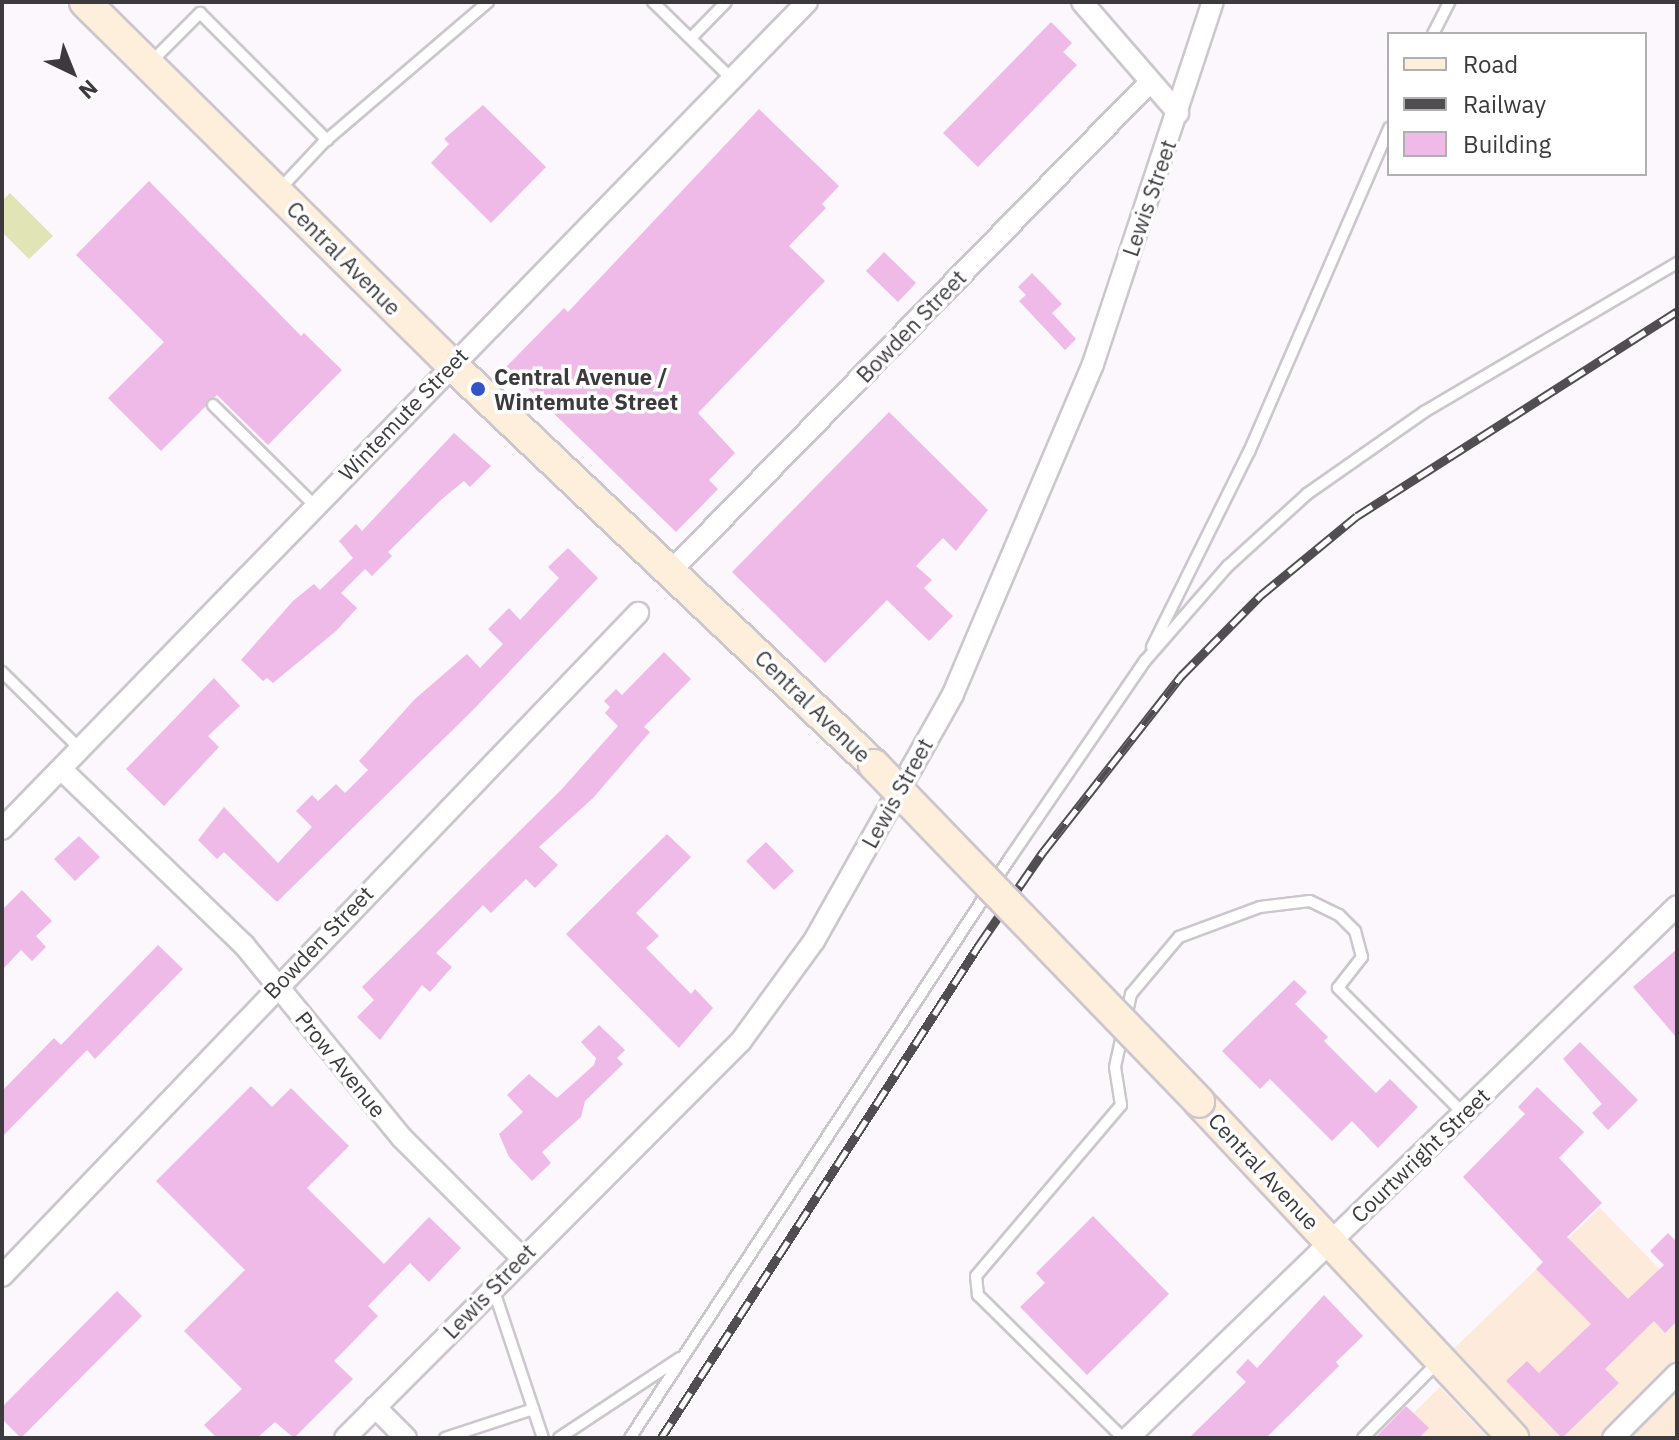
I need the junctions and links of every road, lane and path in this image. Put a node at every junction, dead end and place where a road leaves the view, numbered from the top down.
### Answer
1 (85, 2) edge
2 (488, 2) edge
3 (653, 2) edge
4 (726, 2) edge
5 (807, 2) edge
6 (1082, 2) edge
7 (1213, 2) edge
8 (1449, 2) edge
9 (1434, 32) edge
10 (691, 38) junction
11 (148, 64) junction
12 (732, 79) junction
13 (1150, 82) junction
14 (1178, 113) junction
15 (1387, 133) edge
16 (327, 140) junction
17 (277, 192) junction
18 (1677, 263) edge
19 (452, 365) junction
20 (213, 405) dead end
21 (315, 506) junction
22 (672, 570) junction
23 (638, 613) dead end
24 (1145, 661) junction
25 (2, 672) edge
26 (80, 749) junction
27 (61, 769) junction
28 (2, 829) edge
29 (1677, 906) edge
30 (278, 983) junction
31 (1463, 1113) junction
32 (1330, 1243) junction
33 (521, 1257) junction
34 (2, 1276) edge
35 (493, 1286) junction
36 (685, 1354) junction
37 (1438, 1362) junction
38 (1677, 1374) edge
39 (375, 1407) junction
40 (533, 1409) junction
41 (345, 1438) edge
42 (406, 1438) edge
43 (445, 1438) edge
44 (543, 1438) edge
45 (559, 1438) edge
46 (630, 1438) edge
47 (1126, 1438) edge
48 (1363, 1438) edge
49 (1513, 1438) edge
50 (1613, 1438) edge

1 - 11 main road, Central Avenue
2 - 16 lane
3 - 10 lane
4 - 10 lane
5 - 12 street, Wintemute Street
6 - 13 street
7 - 14 street, Lewis Street
8 - 9 lane
10 - 12 lane
11 - 16 lane
11 - 17 main road, Central Avenue
12 - 19 street, Wintemute Street
13 - 14 street
13 - 22 street, Bowden Street
14 - 33 street, Lewis Street
15 - 24 lane
16 - 17 lane
17 - 19 main road, Central Avenue
18 - 24 lane
19 - 21 street, Wintemute Street
19 - 22 main road, Central Avenue
20 - 21 lane
21 - 26 street, Wintemute Street
22 - 32 main road, Central Avenue, bridge
23 - 30 street, Bowden Street
24 - 36 lane
25 - 26 lane
26 - 27 street, Wintemute Street
27 - 28 street, Wintemute Street
27 - 30 street, Prow Avenue
29 - 31 street, Courtwright Street
30 - 33 street, Prow Avenue
30 - 34 street, Bowden Street
31 - 32 street, Courtwright Street
31 - 47 lane
32 - 37 main road, Central Avenue
32 - 47 street, Courtwright Street
33 - 35 street, Lewis Street
35 - 39 street, Lewis Street
35 - 40 lane
36 - 45 lane
36 - 46 lane
37 - 48 lane
37 - 49 main road, Central Avenue
38 - 50 street
39 - 41 street, Lewis Street
39 - 42 street
40 - 43 lane
40 - 44 lane

